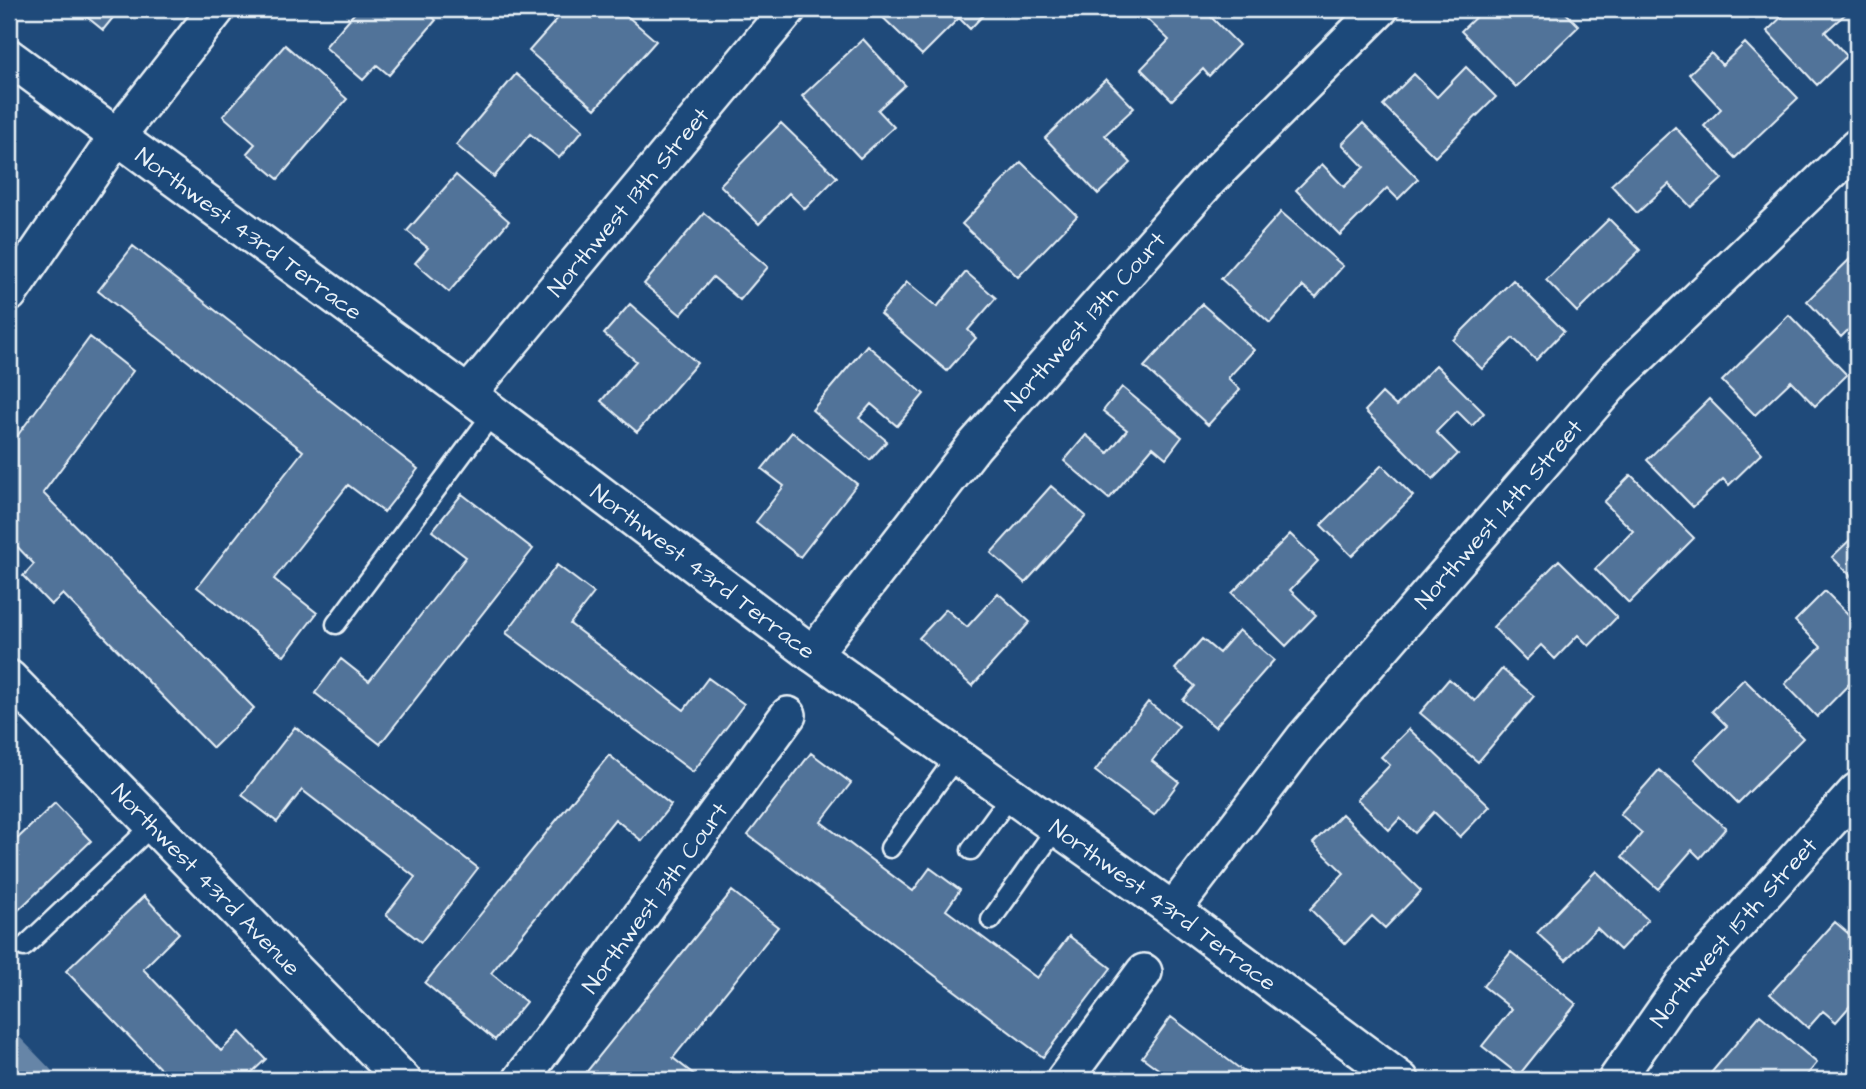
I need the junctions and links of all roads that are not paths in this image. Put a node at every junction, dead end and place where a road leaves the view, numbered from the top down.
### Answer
1 (217, 9) edge
2 (788, 9) edge
3 (1380, 9) edge
4 (9, 57) edge
5 (118, 135) junction
6 (1857, 147) edge
7 (9, 294) edge
8 (480, 403) junction
9 (336, 624) dead end
10 (813, 654) junction
11 (9, 678) edge
12 (788, 715) dead end
13 (957, 756) junction
14 (1857, 791) edge
15 (1012, 795) junction
16 (153, 825) junction
17 (1057, 827) junction
18 (890, 848) dead end
19 (971, 850) dead end
20 (1173, 910) junction
21 (991, 920) dead end
22 (24, 947) dead end
23 (1144, 972) dead end
24 (403, 1080) edge
25 (521, 1080) edge
26 (1065, 1080) edge
27 (1401, 1080) edge
28 (1616, 1080) edge

1 - 5 street
2 - 8 street, Northwest 13th Street
3 - 10 street, Northwest 13th Court
4 - 5 street, Northwest 43rd Terrace
5 - 7 street
5 - 8 street, Northwest 43rd Terrace
6 - 20 street, Northwest 14th Street
8 - 9 lane
8 - 10 street, Northwest 43rd Terrace
10 - 13 street, Northwest 43rd Terrace
11 - 16 street, Northwest 43rd Avenue
12 - 25 street, Northwest 13th Court
13 - 15 street, Northwest 43rd Terrace
13 - 18 lane
14 - 28 street, Northwest 15th Street
15 - 17 street, Northwest 43rd Terrace
15 - 19 lane
16 - 22 lane
16 - 24 street, Northwest 43rd Avenue
17 - 20 street, Northwest 43rd Terrace
17 - 21 lane
20 - 27 street, Northwest 43rd Terrace
23 - 26 street

